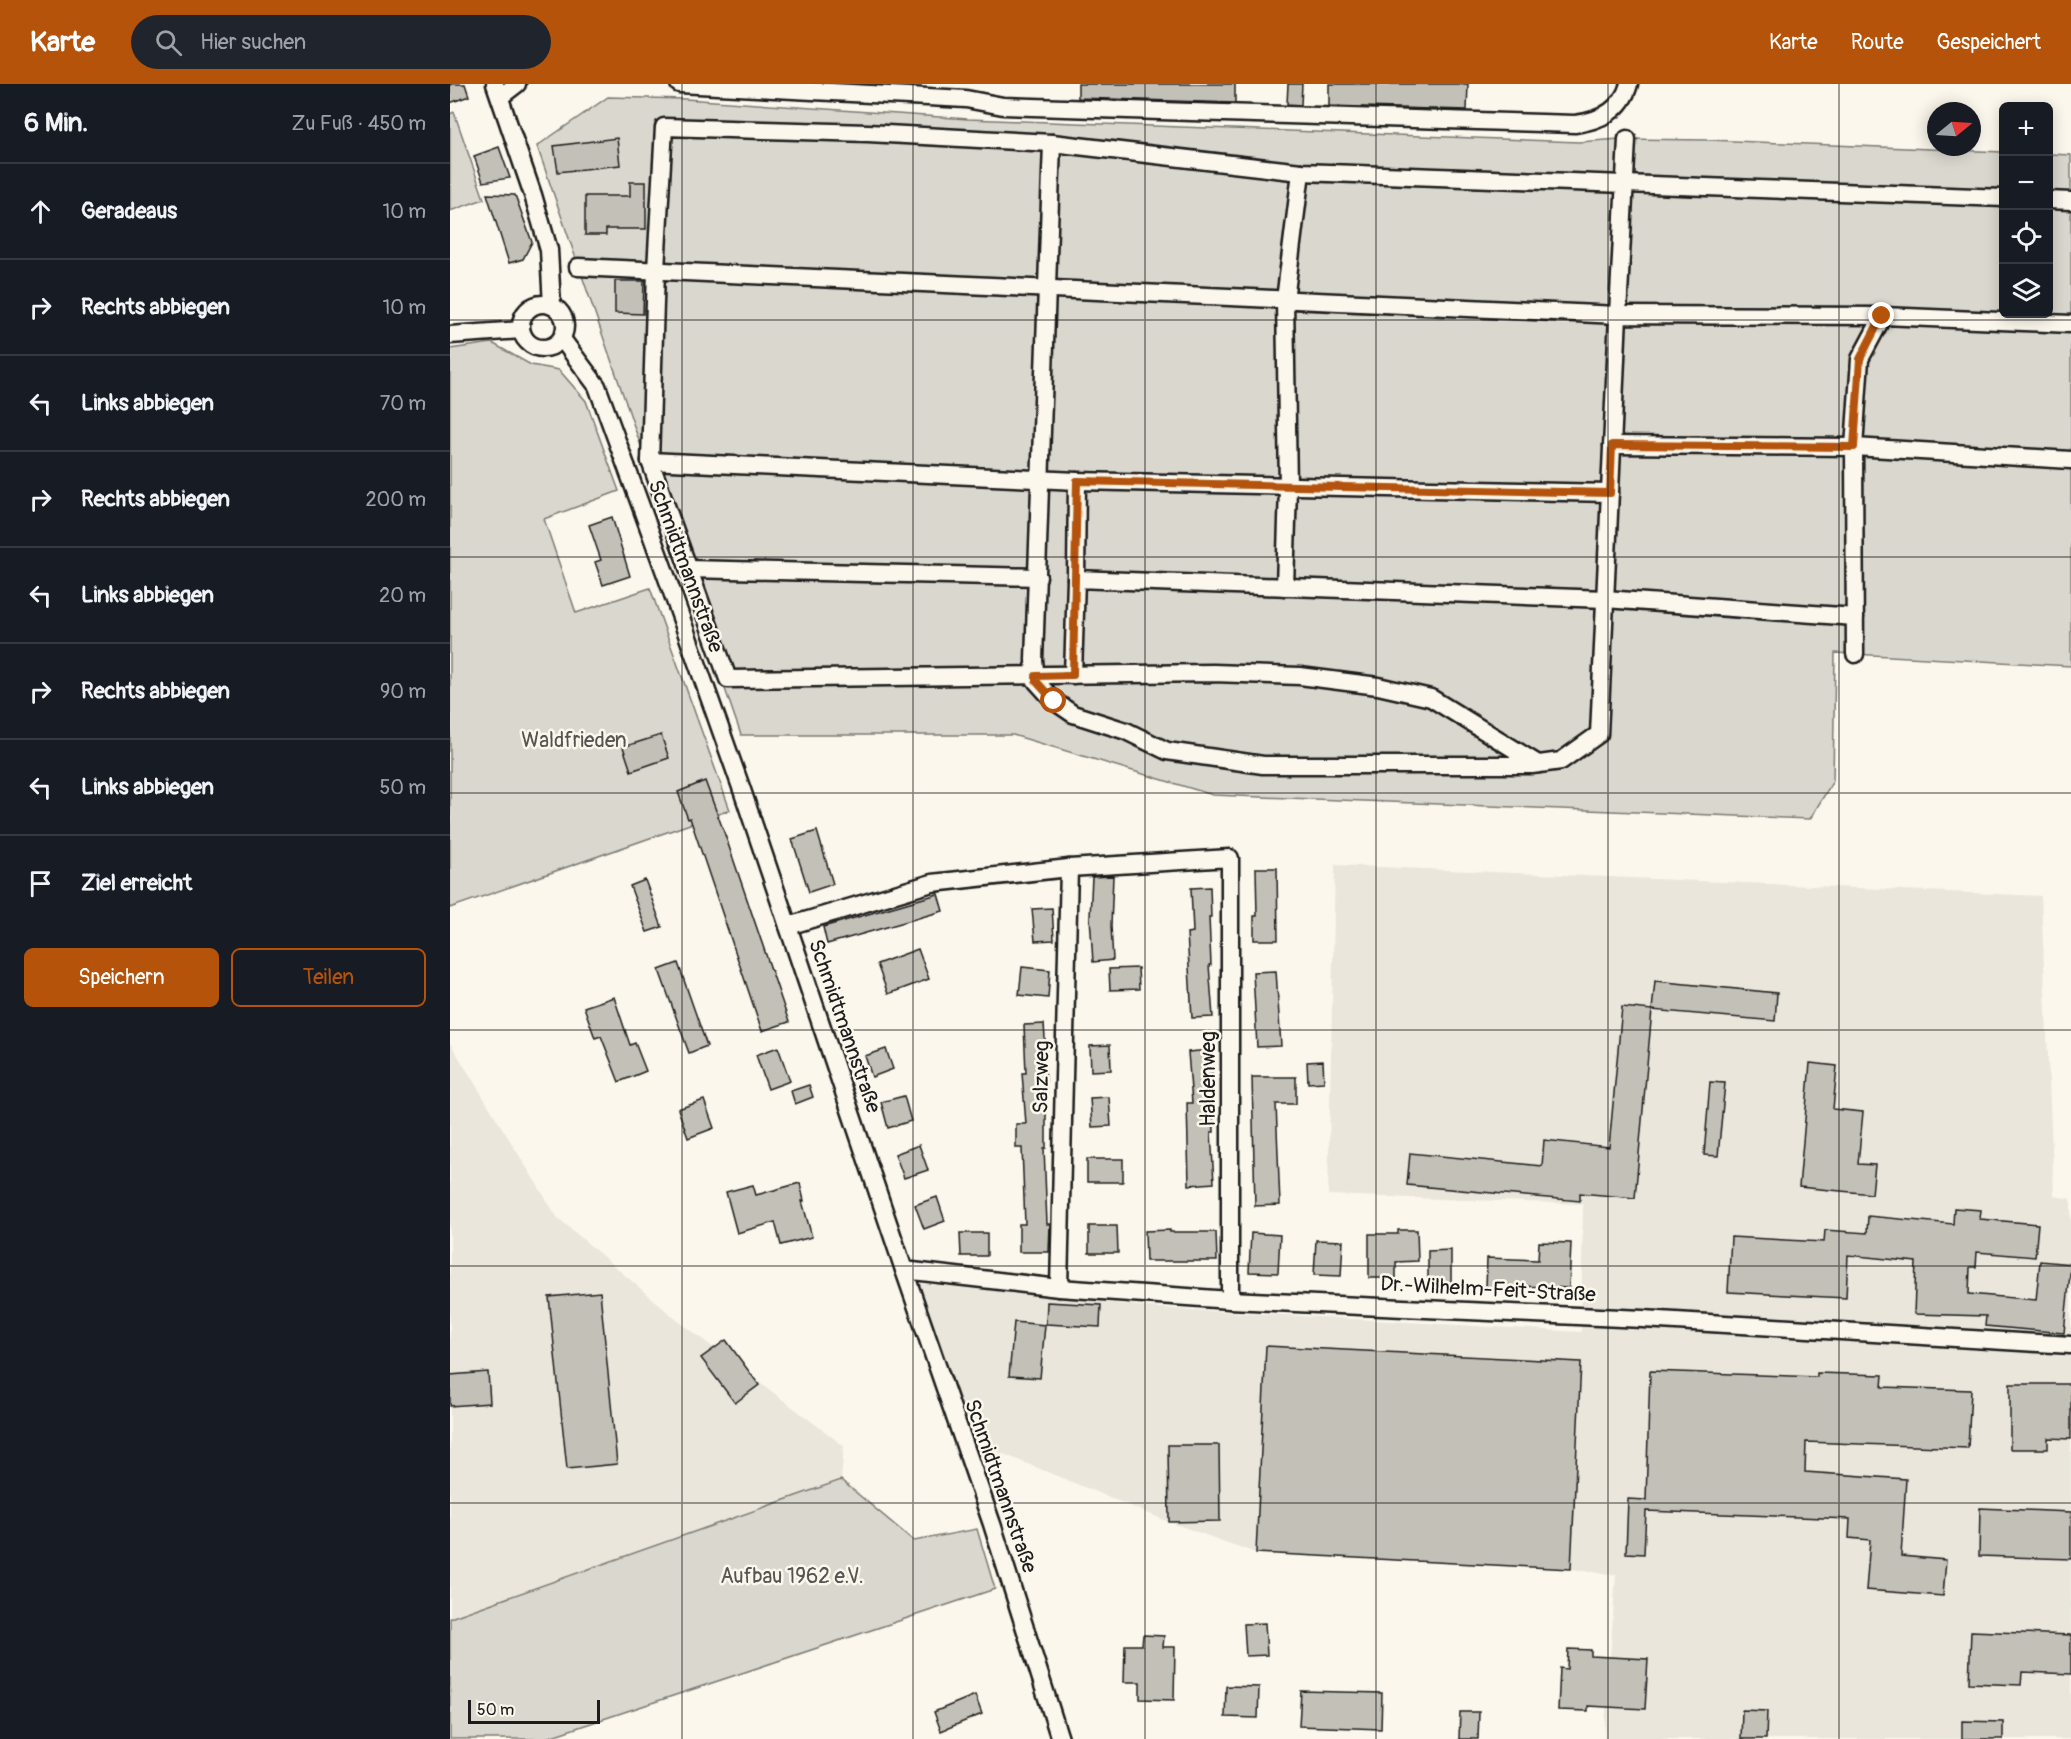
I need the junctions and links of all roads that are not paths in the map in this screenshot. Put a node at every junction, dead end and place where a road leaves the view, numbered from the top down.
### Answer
1 (517, 84) edge
2 (680, 84) edge
3 (1629, 85) edge
4 (498, 90) edge
5 (966, 91) edge
6 (1627, 139) dead end
7 (1052, 143) junction
8 (1301, 172) junction
9 (1625, 183) junction
10 (1999, 198) edge
11 (2053, 200) edge
12 (2071, 201) edge
13 (578, 267) dead end
14 (656, 270) junction
15 (1047, 288) junction
16 (1285, 300) junction
17 (552, 306) junction
18 (1618, 315) junction
19 (1882, 316) junction
20 (2071, 324) edge
21 (521, 330) junction
22 (450, 335) edge
23 (562, 339) junction
24 (1612, 445) junction
25 (1854, 447) junction
26 (2071, 460) edge
27 (650, 461) junction
28 (1042, 478) junction
29 (1077, 481) junction
30 (1288, 486) junction
31 (1610, 493) junction
32 (688, 569) junction
33 (1038, 577) junction
34 (1076, 579) junction
35 (1284, 587) junction
36 (1605, 599) junction
37 (1855, 617) junction
38 (1856, 654) dead end
39 (1073, 675) junction
40 (1036, 676) junction
41 (1538, 764) junction
42 (1069, 868) junction
43 (788, 926) junction
44 (904, 1270) junction
45 (1059, 1288) junction
46 (1230, 1300) junction
47 (2071, 1345) edge
48 (1060, 1739) edge

1 - 4 street
2 - 5 street
3 - 5 street
4 - 17 street
6 - 9 street
7 - 8 street
7 - 14 street
7 - 15 street
8 - 9 street
8 - 16 street
9 - 10 street
9 - 18 street
11 - 12 street
13 - 14 street
14 - 15 street
14 - 27 street
15 - 16 street
15 - 28 street
16 - 18 street
16 - 30 street
17 - 21 street
17 - 23 street
18 - 19 street
18 - 24 street
19 - 20 street
19 - 25 street
21 - 22 street
21 - 23 street
23 - 43 street, Schmidtmannstraße
24 - 25 street
24 - 31 street
25 - 26 street
25 - 37 street
27 - 28 street
27 - 32 street
28 - 29 street
28 - 33 street
29 - 30 street
29 - 34 street
30 - 31 street
30 - 35 street
31 - 36 street
32 - 33 street
32 - 40 street
33 - 40 street
34 - 35 street
34 - 39 street
35 - 36 street
36 - 37 street
36 - 41 street
37 - 38 street
39 - 40 street
39 - 41 street
40 - 41 street
42 - 43 street
42 - 45 street, Salzweg
42 - 46 street, Haldenweg
43 - 44 street, Schmidtmannstraße
44 - 45 street, Dr.-Wilhelm-Feit-Straße
44 - 48 street, Schmidtmannstraße
45 - 46 street, Dr.-Wilhelm-Feit-Straße
46 - 47 street, Dr.-Wilhelm-Feit-Straße

